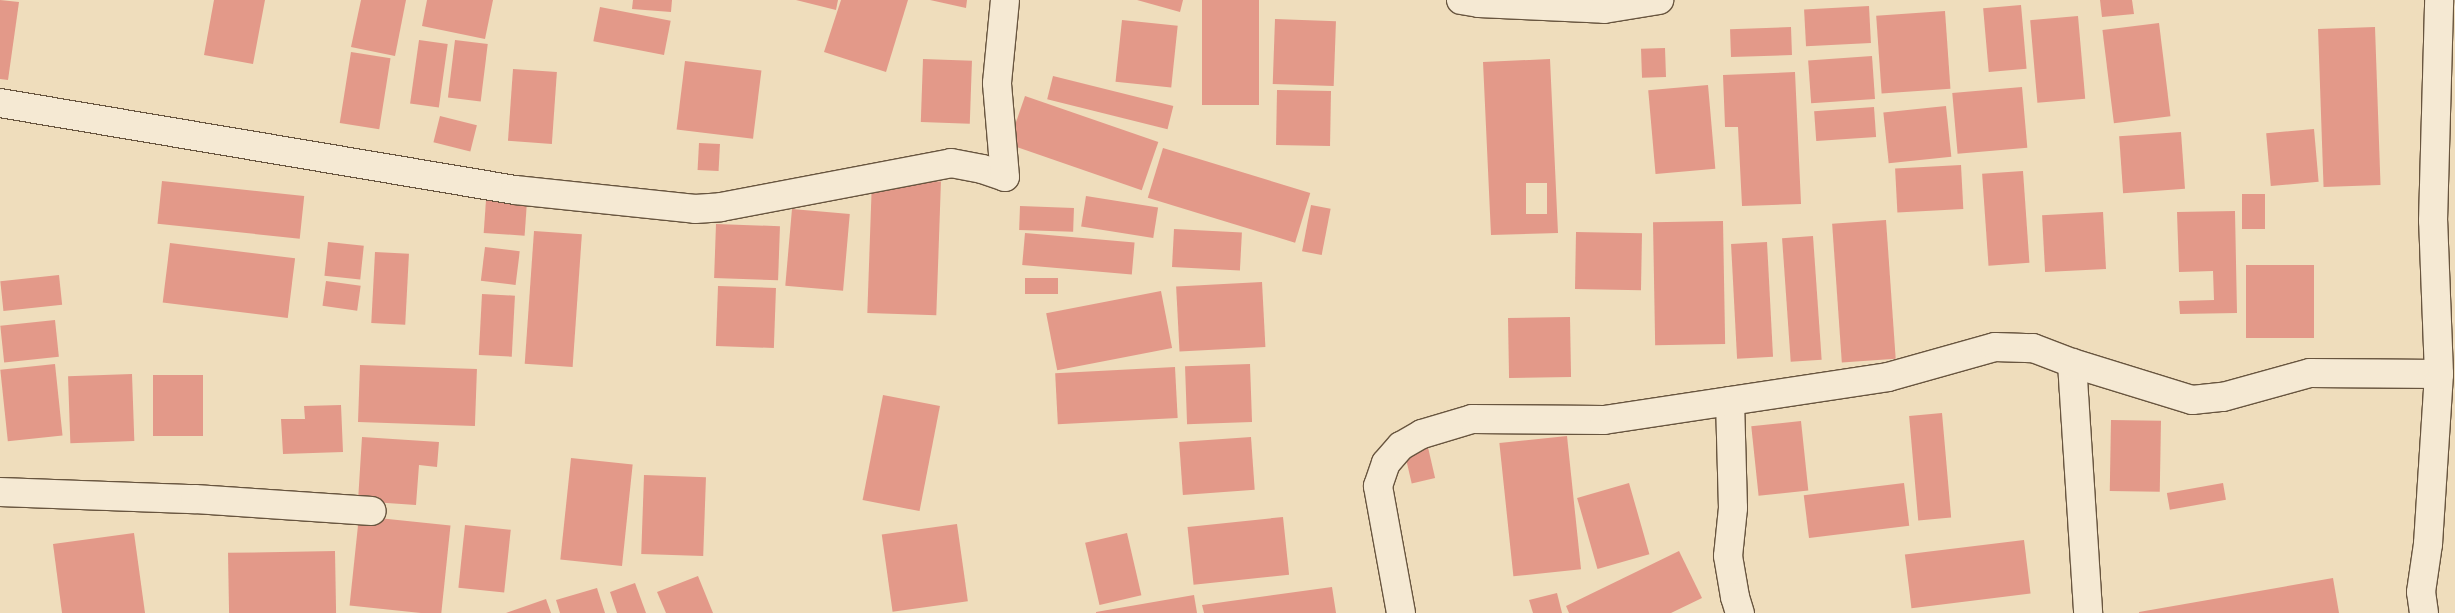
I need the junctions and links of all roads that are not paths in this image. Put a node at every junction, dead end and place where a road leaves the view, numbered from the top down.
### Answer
1 (1005, 0) edge
2 (1462, 0) edge
3 (1659, 0) edge
4 (2439, 0) edge
5 (0, 103) edge
6 (2072, 363) junction
7 (2439, 374) junction
8 (1730, 401) junction
9 (0, 492) edge
10 (372, 511) dead end
11 (1401, 613) edge
12 (1740, 613) edge
13 (2088, 613) edge
14 (2424, 613) edge

1 - 5 street
2 - 3 street
4 - 7 street
6 - 7 street
6 - 8 street
6 - 13 street
7 - 14 street
8 - 11 street
8 - 12 street
9 - 10 street

